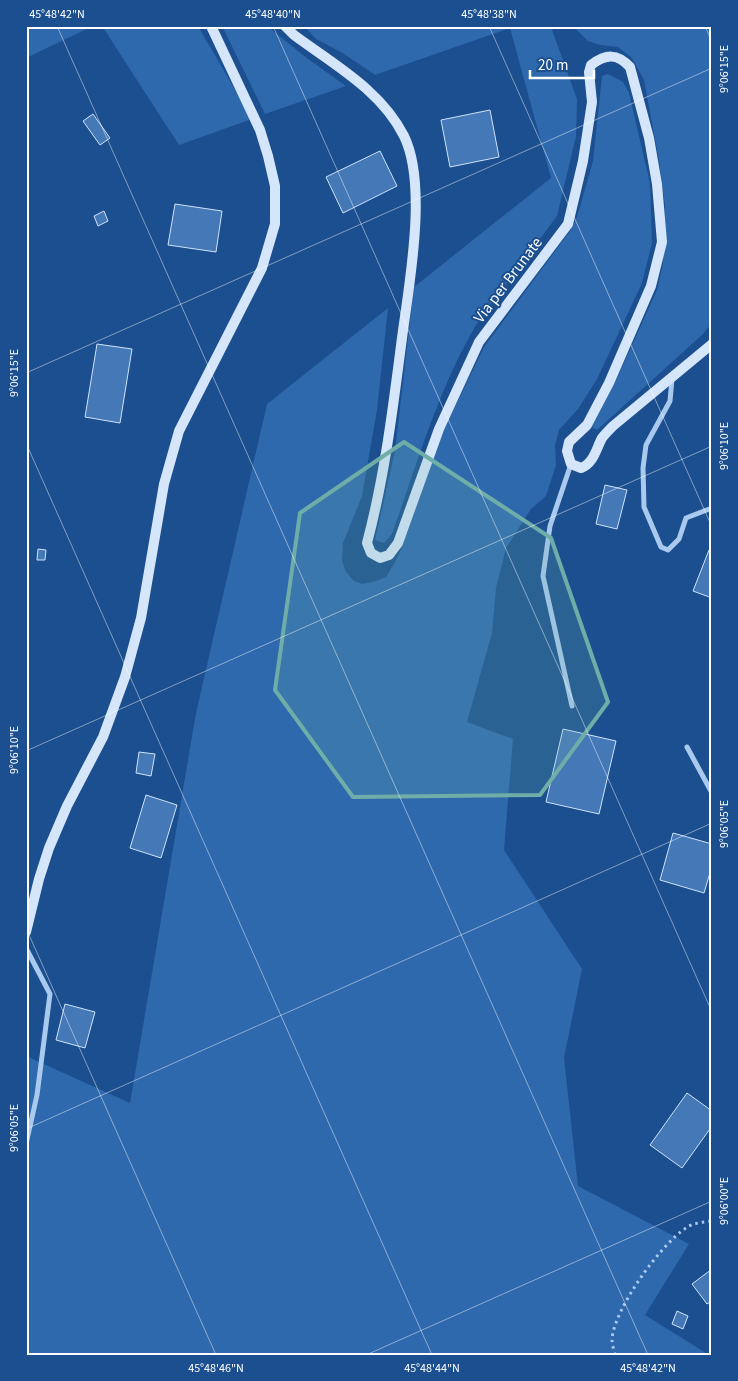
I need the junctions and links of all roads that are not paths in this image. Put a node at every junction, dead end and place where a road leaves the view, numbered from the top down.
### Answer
1 (211, 26) edge
2 (284, 26) edge
3 (712, 344) edge
4 (672, 376) junction
5 (571, 464) junction
6 (712, 508) edge
7 (572, 706) dead end
8 (687, 747) dead end
9 (712, 793) edge
10 (26, 932) edge
11 (26, 948) edge
12 (26, 1144) edge

1 - 10 street
2 - 5 street, Via per Brunate
3 - 4 street
4 - 5 street
4 - 6 street
5 - 7 street
8 - 9 street
11 - 12 street

